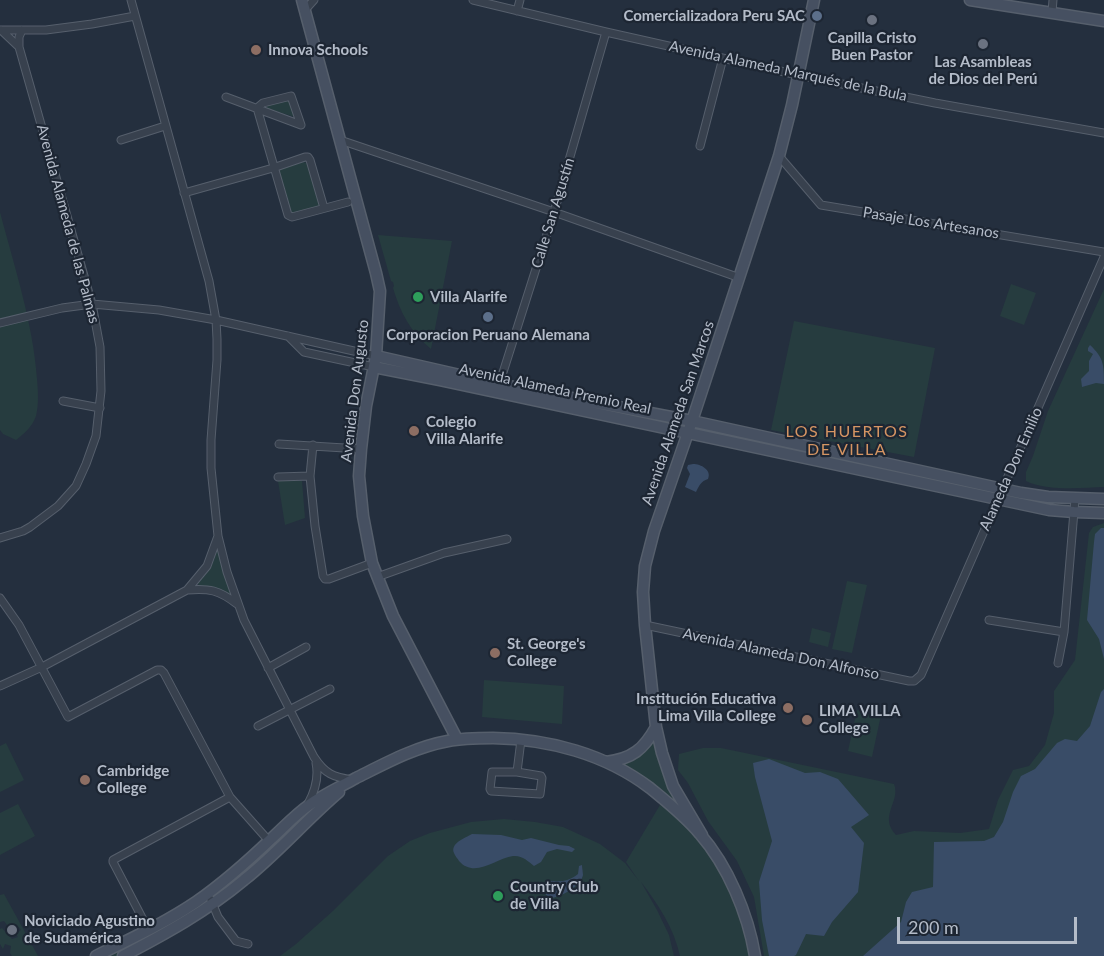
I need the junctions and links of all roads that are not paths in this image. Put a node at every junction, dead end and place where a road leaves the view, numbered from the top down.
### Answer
1 (131, 0) edge
2 (314, 0) edge
3 (473, 0) edge
4 (519, 0) edge
5 (814, 0) edge
6 (970, 0) edge
7 (1053, 0) edge
8 (487, 1) edge
9 (304, 5) edge
10 (517, 10) junction
11 (1052, 12) junction
12 (135, 16) junction
13 (1104, 21) edge
14 (1, 30) edge
15 (22, 30) junction
16 (606, 32) junction
17 (19, 47) junction
18 (723, 58) junction
19 (798, 75) junction
20 (226, 97) dead end
21 (257, 108) junction
22 (165, 126) junction
23 (1104, 133) edge
24 (121, 140) dead end
25 (340, 140) junction
26 (700, 146) dead end
27 (779, 156) junction
28 (273, 168) junction
29 (184, 193) junction
30 (348, 202) dead end
31 (324, 208) junction
32 (554, 212) junction
33 (1104, 252) edge
34 (1104, 257) edge
35 (740, 278) junction
36 (92, 304) junction
37 (216, 320) junction
38 (0, 323) edge
39 (288, 336) junction
40 (375, 362) junction
41 (498, 388) junction
42 (63, 401) dead end
43 (100, 408) junction
44 (625, 414) junction
45 (692, 421) junction
46 (688, 433) junction
47 (279, 444) dead end
48 (313, 446) junction
49 (361, 449) junction
50 (310, 476) junction
51 (279, 477) dead end
52 (1000, 493) junction
53 (1075, 499) junction
54 (1104, 499) edge
55 (1074, 512) junction
56 (1104, 513) edge
57 (218, 536) junction
58 (0, 538) edge
59 (507, 538) dead end
60 (372, 563) junction
61 (377, 577) junction
62 (187, 590) junction
63 (0, 598) edge
64 (237, 604) junction
65 (989, 620) dead end
66 (645, 625) junction
67 (1064, 632) junction
68 (306, 647) dead end
69 (1058, 663) dead end
70 (42, 667) junction
71 (268, 668) junction
72 (917, 679) joint
73 (0, 686) edge
74 (330, 689) dead end
75 (290, 710) junction
76 (258, 726) dead end
77 (657, 727) junction
78 (458, 739) junction
79 (521, 740) junction
80 (314, 757) junction
81 (605, 762) junction
82 (517, 772) junction
83 (353, 780) junction
84 (230, 797) junction
85 (307, 806) junction
86 (702, 835) junction
87 (269, 841) junction
88 (206, 893) junction
89 (213, 903) junction
90 (148, 929) junction
91 (248, 944) dead end
92 (96, 956) edge
93 (123, 956) edge
94 (755, 956) edge

1 - 12 street
2 - 9 street
3 - 8 street, Avenida Alameda Marqués de la Bula
4 - 10 street
5 - 19 street, Avenida Alameda San Marcos
6 - 11 street
7 - 11 street
8 - 10 street, Avenida Alameda Marqués de la Bula
9 - 25 street, Avenida Don Augusto
10 - 16 street, Avenida Alameda Marqués de la Bula
11 - 13 street
12 - 15 street
12 - 22 street
14 - 15 street
14 - 17 street, Avenida Alameda de las Palmas
15 - 17 street, Avenida Alameda de las Palmas
16 - 18 street, Avenida Alameda Marqués de la Bula
16 - 32 street, Calle San Agustín
17 - 36 street, Avenida Alameda de las Palmas
18 - 19 street, Avenida Alameda Marqués de la Bula
18 - 26 street
19 - 23 street, Avenida Alameda Marqués de la Bula
19 - 27 street, Avenida Alameda San Marcos
20 - 21 street
21 - 21 street
21 - 28 street
22 - 24 street
22 - 29 street
25 - 32 street
25 - 40 street, Avenida Don Augusto
27 - 33 street, Pasaje Los Artesanos
27 - 35 street, Avenida Alameda San Marcos
28 - 29 street
28 - 31 street
28 - 31 street
29 - 37 street
30 - 31 street
32 - 35 street
32 - 41 street, Calle San Agustín
34 - 52 street, Alameda Don Emilio
35 - 45 street, Avenida Alameda San Marcos
36 - 37 street, Avenida Alameda Premio Real
36 - 38 street, Avenida Alameda Premio Real
36 - 43 street, Avenida Alameda de las Palmas
37 - 39 street, Avenida Alameda Premio Real
37 - 57 street
39 - 40 street, Avenida Alameda Premio Real
39 - 40 street, Avenida Alameda Premio Real
40 - 41 street, Avenida Alameda Premio Real
40 - 49 street, Avenida Don Augusto
41 - 44 street, Avenida Alameda Premio Real
42 - 43 street
43 - 58 street, Avenida Alameda de las Palmas
44 - 45 street, Avenida Alameda Premio Real
44 - 46 street, Avenida Alameda Premio Real
45 - 46 street, Avenida Alameda San Marcos
45 - 52 street, Avenida Alameda Premio Real
46 - 52 street, Avenida Alameda Premio Real
46 - 66 street, Avenida Alameda San Marcos
47 - 48 street
48 - 49 street
48 - 50 street
49 - 60 street, Avenida Don Augusto
50 - 51 street
50 - 60 street
52 - 53 street, Avenida Alameda Premio Real
52 - 55 street, Avenida Alameda Premio Real
52 - 72 street, Alameda Don Emilio
53 - 54 street, Avenida Alameda Premio Real
53 - 55 street
55 - 56 street, Avenida Alameda Premio Real
55 - 67 street
57 - 62 street
57 - 64 street
59 - 61 street
60 - 61 street, Avenida Don Augusto
61 - 78 street, Avenida Don Augusto
62 - 64 street
62 - 70 street
63 - 70 street
64 - 71 street
65 - 67 street
66 - 72 street, Avenida Alameda Don Alfonso
66 - 77 street, Avenida Alameda San Marcos
67 - 69 street
68 - 71 street
70 - 73 street
70 - 84 street
71 - 75 street
74 - 75 street
75 - 76 street
75 - 80 street
77 - 81 street
77 - 86 street, Avenida Alameda San Marcos
78 - 79 street
78 - 83 street
79 - 81 street
79 - 82 street
80 - 83 street
80 - 85 street
81 - 86 street
82 - 82 street
83 - 85 street
83 - 89 street
84 - 87 street
84 - 90 street
85 - 87 street
86 - 94 street
87 - 88 street
88 - 89 street
88 - 90 street
89 - 91 street
89 - 93 street
90 - 92 street

